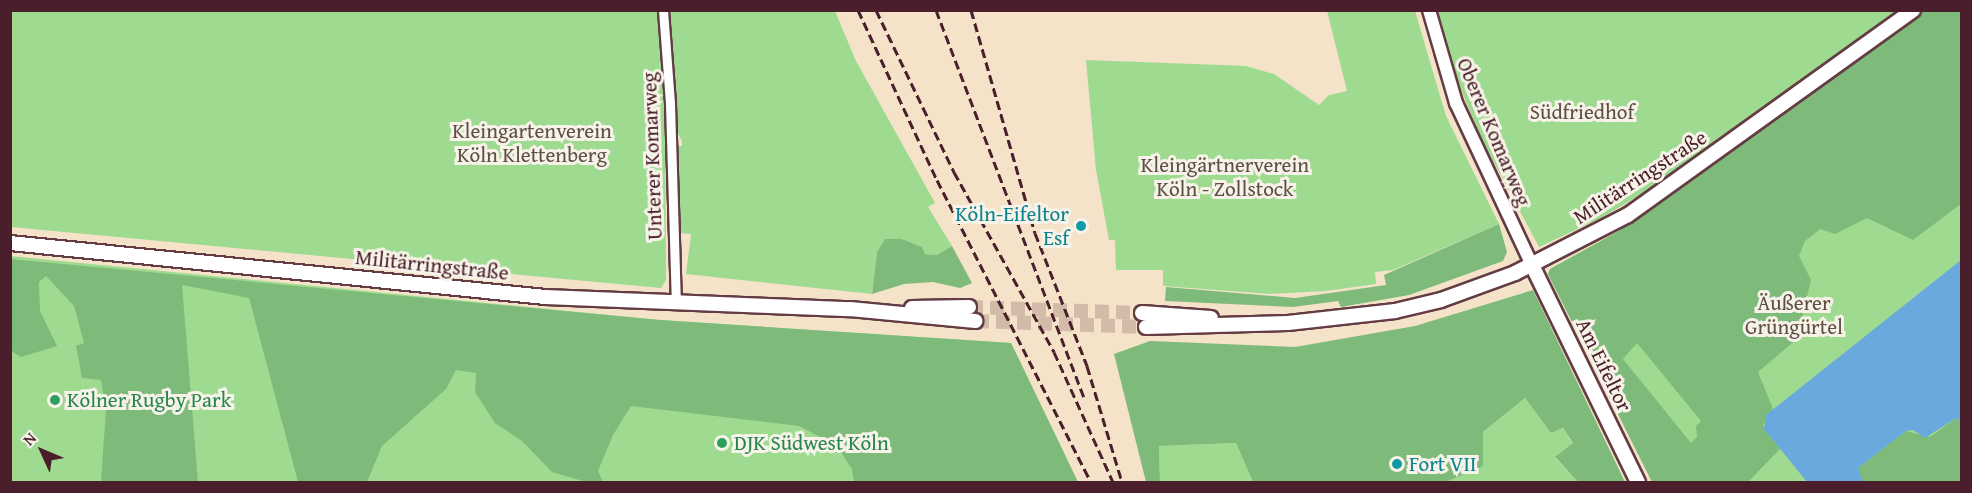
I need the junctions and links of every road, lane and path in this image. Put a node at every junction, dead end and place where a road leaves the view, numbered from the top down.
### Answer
1 (663, 10) edge
2 (1429, 10) edge
3 (1913, 10) edge
4 (10, 243) edge
5 (1532, 266) junction
6 (676, 301) junction
7 (969, 307) tunnel mouth
8 (850, 309) junction
9 (1142, 313) tunnel mouth
10 (975, 321) tunnel mouth
11 (1288, 323) junction
12 (1146, 327) tunnel mouth
13 (1638, 483) edge

1 - 6 street, Unterer Komarweg
2 - 5 street, Oberer Komarweg
3 - 5 main road, Militärringstraße
4 - 6 main road, Militärringstraße
5 - 11 main road, Militärringstraße
5 - 13 main road, Am Eifeltor
6 - 8 main road, Militärringstraße
7 - 8 main road, Militärringstraße
8 - 10 main road, Militärringstraße
9 - 11 main road, Militärringstraße
11 - 12 main road, Militärringstraße

